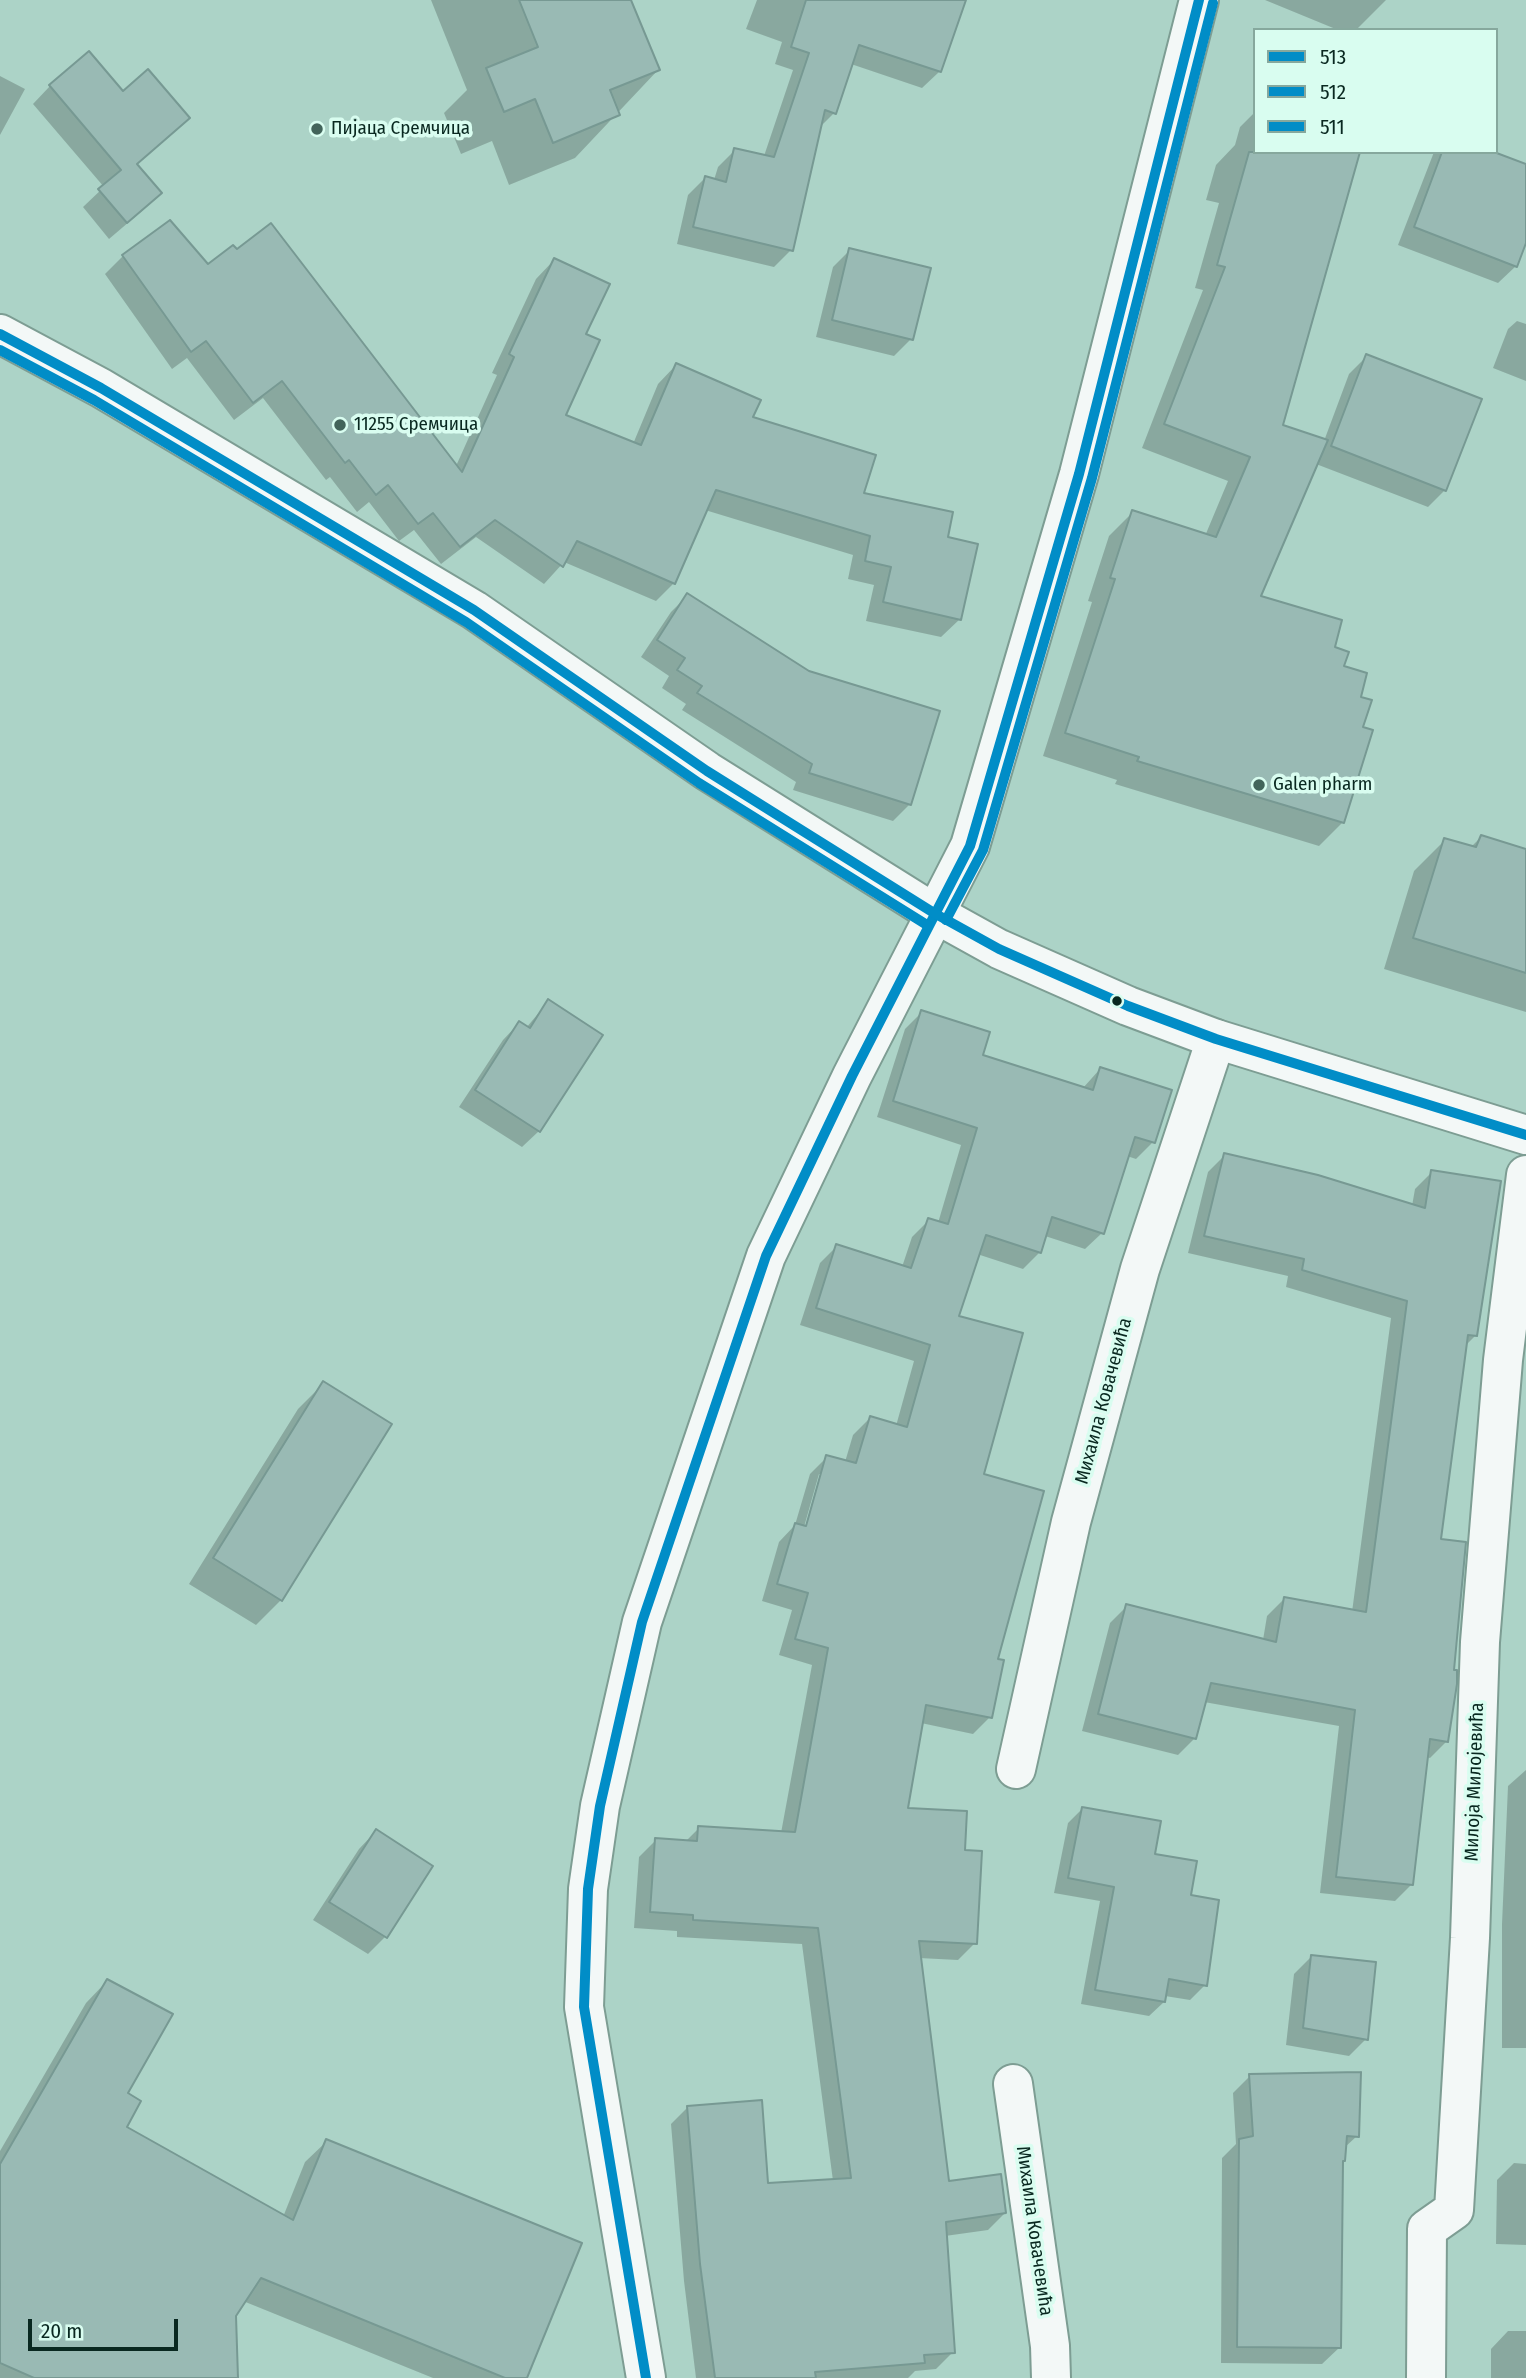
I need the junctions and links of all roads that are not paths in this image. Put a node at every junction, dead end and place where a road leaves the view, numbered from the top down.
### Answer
1 (1199, 0) edge
2 (0, 334) edge
3 (934, 913) junction
4 (1216, 1039) junction
5 (1526, 1135) edge
6 (1526, 1175) edge
7 (1016, 1769) dead end
8 (1013, 2084) dead end
9 (646, 2378) edge
10 (1051, 2378) edge
11 (1426, 2378) edge

1 - 3 street
2 - 3 street
3 - 4 street
3 - 9 street
4 - 5 street
4 - 7 street, Михаила Ковачевића
6 - 11 street, Милоја Милојевића
8 - 10 street, Михаила Ковачевића

